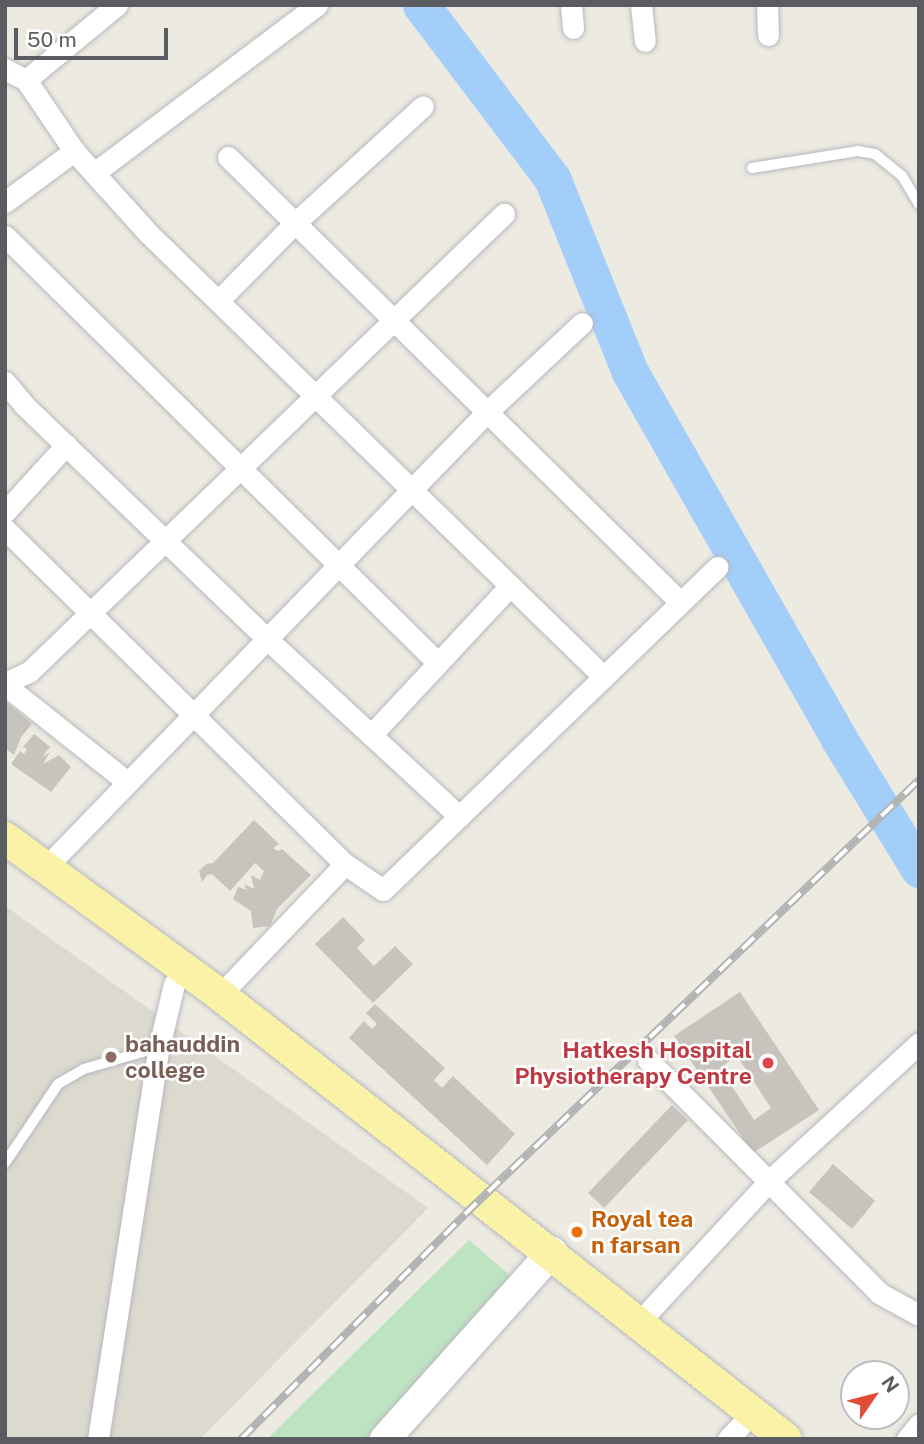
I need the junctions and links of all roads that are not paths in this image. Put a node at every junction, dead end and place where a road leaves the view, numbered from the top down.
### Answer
1 (117, 5) edge
2 (317, 5) edge
3 (571, 5) edge
4 (641, 5) edge
5 (767, 5) edge
6 (573, 28) dead end
7 (768, 35) dead end
8 (645, 41) dead end
9 (5, 69) edge
10 (26, 80) junction
11 (423, 106) dead end
12 (74, 151) junction
13 (228, 157) dead end
14 (752, 168) dead end
15 (94, 173) junction
16 (5, 202) edge
17 (919, 204) edge
18 (504, 214) dead end
19 (295, 223) junction
20 (5, 236) edge
21 (218, 301) junction
22 (394, 321) junction
23 (582, 323) dead end
24 (5, 382) edge
25 (316, 396) junction
26 (487, 412) junction
27 (66, 445) junction
28 (240, 469) junction
29 (411, 490) junction
30 (5, 512) edge
31 (5, 529) edge
32 (165, 540) junction
33 (338, 564) junction
34 (717, 567) dead end
35 (510, 586) junction
36 (680, 602) junction
37 (90, 612) junction
38 (266, 638) junction
39 (438, 663) junction
40 (604, 677) junction
41 (5, 684) edge
42 (192, 713) junction
43 (371, 735) junction
44 (126, 781) junction
45 (459, 816) junction
46 (5, 838) edge
47 (345, 863) junction
48 (5, 864) edge
49 (46, 867) junction
50 (174, 984) junction
51 (220, 995) junction
52 (919, 1043) edge
53 (159, 1047) junction
54 (648, 1059) dead end
55 (5, 1163) edge
56 (769, 1181) junction
57 (546, 1260) junction
58 (919, 1315) edge
59 (640, 1321) junction
60 (919, 1424) edge
61 (741, 1435) edge
62 (98, 1439) edge
63 (385, 1439) edge
64 (786, 1439) edge
65 (906, 1439) edge

1 - 10 street
2 - 15 street
3 - 6 street
4 - 8 street
5 - 7 street
9 - 10 street
10 - 12 street
11 - 19 street
12 - 15 street
12 - 16 street
13 - 19 street
14 - 17 lane
15 - 21 street
18 - 22 street
19 - 21 street
19 - 22 street
20 - 28 street
21 - 25 street
22 - 25 street
22 - 26 street
23 - 26 street
24 - 27 street
25 - 28 street
25 - 29 street
26 - 29 street
26 - 36 street
27 - 30 street
27 - 32 street
28 - 32 street
28 - 33 street
29 - 33 street
29 - 35 street
31 - 37 street
32 - 37 street
32 - 38 street
33 - 38 street
33 - 39 street
34 - 36 street
35 - 39 street
35 - 40 street
36 - 40 street
37 - 41 street
37 - 42 street
38 - 42 street
38 - 43 street
39 - 43 street
40 - 45 street
41 - 44 street
42 - 44 street
42 - 47 street
43 - 45 street
44 - 49 street
45 - 47 street
46 - 49 main road
47 - 51 street
48 - 50 main road
49 - 51 main road
50 - 53 street
50 - 57 main road
51 - 57 main road
52 - 56 street
53 - 55 lane
53 - 62 street
54 - 56 street
56 - 58 street
56 - 59 street
57 - 59 main road
57 - 61 main road
57 - 63 main road
59 - 64 main road
60 - 65 street

